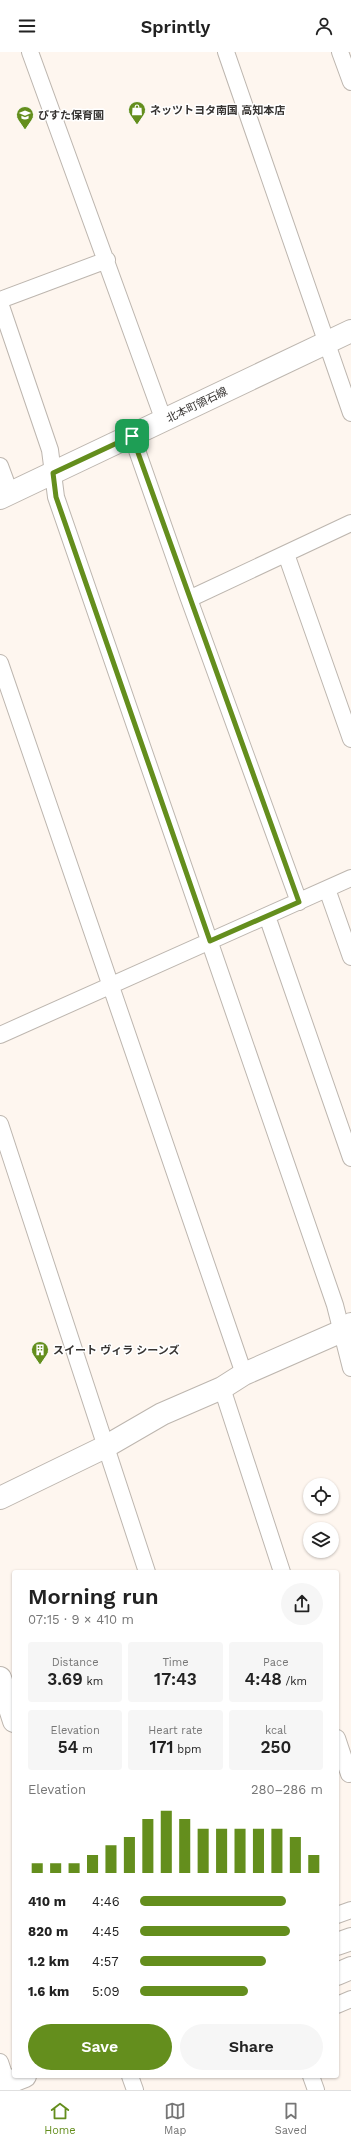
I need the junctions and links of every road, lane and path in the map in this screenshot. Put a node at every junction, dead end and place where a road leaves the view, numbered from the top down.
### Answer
1 (30, 52) edge
2 (226, 52) edge
3 (340, 52) edge
4 (351, 82) edge
5 (106, 260) junction
6 (0, 300) edge
7 (0, 303) edge
8 (351, 331) edge
9 (327, 342) junction
10 (351, 414) edge
11 (164, 421) junction
12 (132, 436) junction
13 (0, 466) edge
14 (53, 473) junction
15 (5, 496) edge
16 (351, 523) edge
17 (286, 554) junction
18 (190, 599) junction
19 (0, 663) edge
20 (351, 739) edge
21 (351, 878) edge
22 (327, 889) junction
23 (299, 902) junction
24 (267, 916) junction
25 (210, 941) junction
26 (351, 957) edge
27 (111, 986) junction
28 (0, 1035) edge
29 (0, 1124) edge
30 (351, 1158) edge
31 (346, 1328) edge
32 (351, 1368) edge
33 (244, 1374) junction
34 (222, 1388) junction
35 (106, 1447) junction
36 (0, 1498) edge
37 (146, 1570) edge
38 (281, 1570) edge
39 (0, 1678) edge
40 (12, 1715) edge
41 (339, 1746) edge
42 (346, 1775) edge
43 (351, 1910) edge
44 (339, 1914) edge
45 (351, 1939) edge
46 (339, 1943) edge
47 (351, 1968) edge
48 (339, 1973) edge
49 (351, 1999) edge
50 (339, 2004) edge
51 (0, 2062) edge
52 (131, 2078) edge
53 (312, 2078) edge
54 (11, 2082) edge
55 (135, 2090) edge
56 (316, 2090) edge

1 - 5 street
2 - 9 street
3 - 4 street
5 - 6 street
5 - 11 street
7 - 14 street
8 - 9 street, 北本町領石線
9 - 10 street
9 - 11 street, 北本町領石線
11 - 12 street, 北本町領石線
12 - 14 street, 北本町領石線
12 - 18 street
13 - 15 street
14 - 15 street, 北本町領石線
14 - 25 street
16 - 17 street
17 - 18 street
17 - 20 street
18 - 23 street
19 - 27 street
21 - 22 street
22 - 23 street
22 - 26 street
23 - 24 street
24 - 25 street
24 - 30 street
25 - 27 street
25 - 31 street
27 - 28 street
27 - 33 street
29 - 35 street
31 - 32 street
31 - 33 street
33 - 34 street
34 - 35 street
34 - 38 street
35 - 36 street
35 - 37 street
39 - 40 street
41 - 42 street
43 - 44 street
45 - 46 street
47 - 48 street
49 - 50 street
51 - 54 street
52 - 55 street
53 - 56 street

